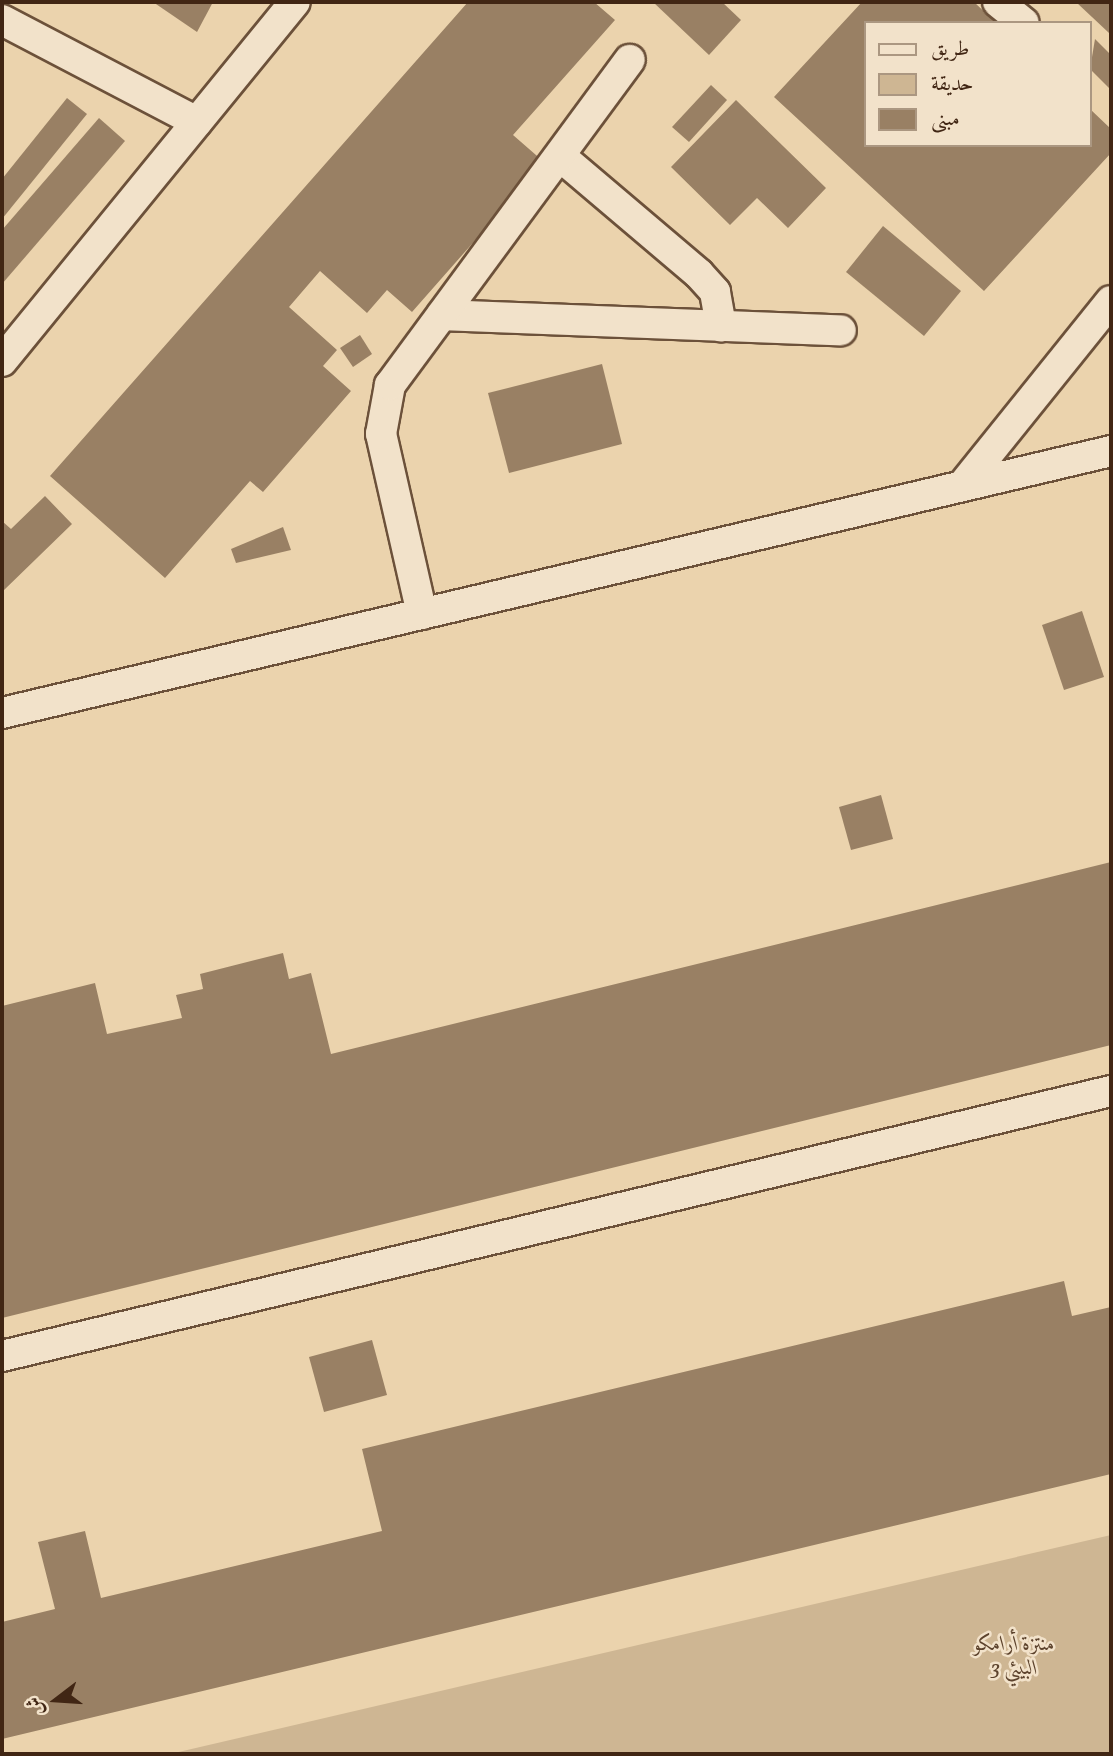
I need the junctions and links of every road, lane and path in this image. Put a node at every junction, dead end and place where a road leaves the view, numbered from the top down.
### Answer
1 (295, 2) edge
2 (998, 2) edge
3 (2, 20) edge
4 (1022, 21) edge
5 (630, 60) dead end
6 (197, 122) junction
7 (560, 156) junction
8 (1111, 301) edge
9 (442, 315) junction
10 (721, 326) junction
11 (841, 330) dead end
12 (2, 361) edge
13 (1111, 451) edge
14 (963, 485) junction
15 (422, 614) junction
16 (2, 713) edge
17 (1111, 1091) edge
18 (2, 1356) edge

1 - 6 street
2 - 4 street
3 - 6 street
5 - 7 street
6 - 12 street
7 - 9 street
7 - 10 street
8 - 14 street
9 - 10 street
9 - 15 street
10 - 11 street
13 - 14 street
14 - 15 street
15 - 16 street
17 - 18 street

